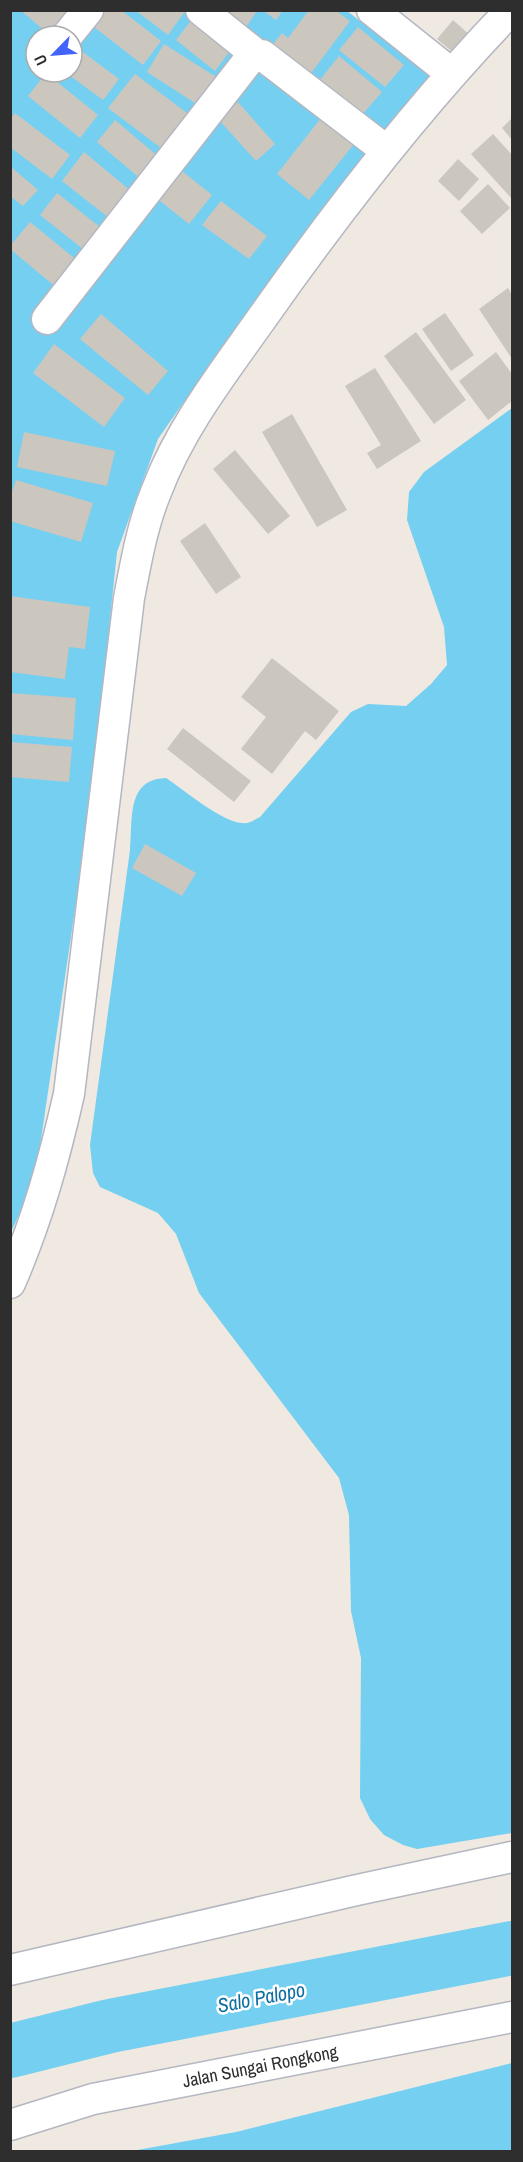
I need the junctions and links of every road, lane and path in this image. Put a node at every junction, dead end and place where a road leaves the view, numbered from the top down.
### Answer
1 (88, 10) edge
2 (201, 10) edge
3 (372, 10) edge
4 (511, 10) edge
5 (77, 24) edge
6 (257, 55) junction
7 (452, 74) junction
8 (387, 151) junction
9 (47, 319) dead end
10 (10, 1283) edge
11 (513, 1857) edge
12 (10, 1970) edge
13 (513, 2017) edge
14 (10, 2125) edge

1 - 5 street
2 - 6 street
3 - 7 street
4 - 7 street
6 - 8 street
6 - 9 street
7 - 8 street
8 - 10 street
11 - 12 street
13 - 14 street, Jalan Sungai Rongkong

